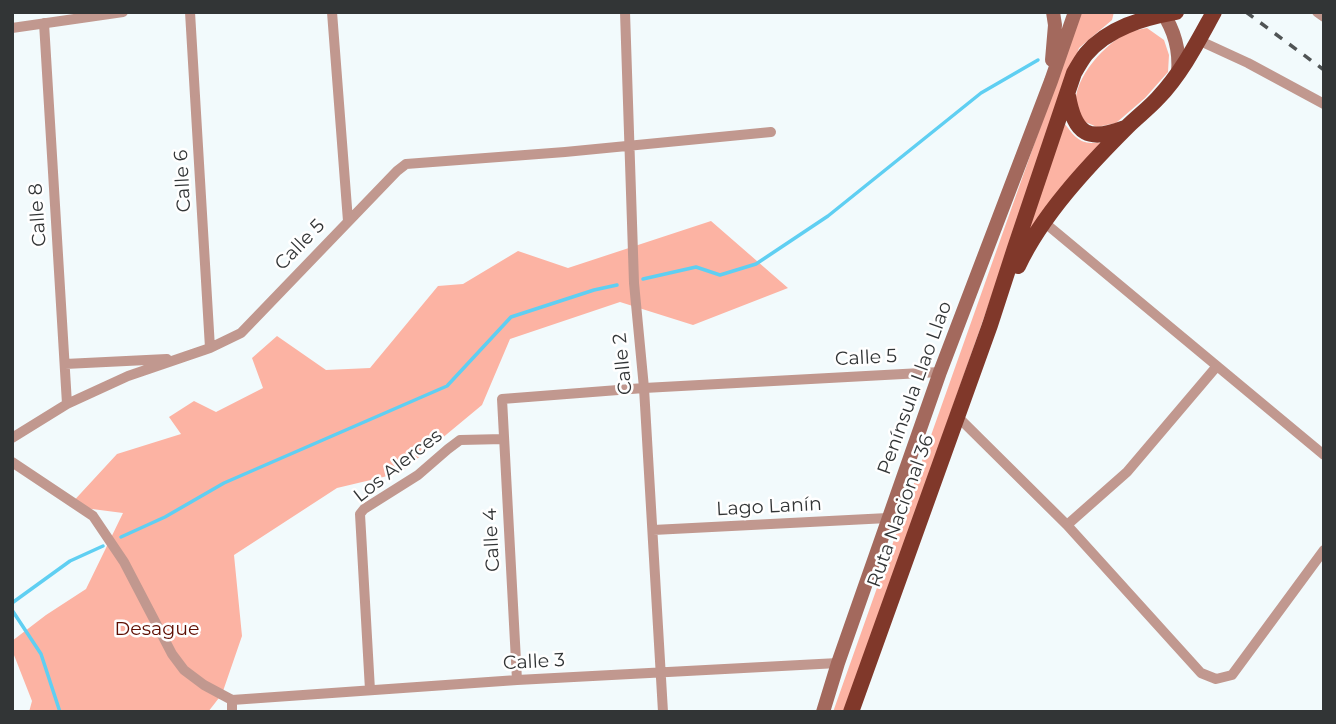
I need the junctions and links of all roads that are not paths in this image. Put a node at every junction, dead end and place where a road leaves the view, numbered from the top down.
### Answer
1 (123, 12) edge
2 (190, 12) edge
3 (332, 12) edge
4 (625, 12) edge
5 (1053, 12) edge
6 (1075, 12) edge
7 (1125, 12) edge
8 (1214, 12) edge
9 (1317, 12) edge
10 (1167, 13) edge
11 (1324, 17) edge
12 (44, 23) junction
13 (12, 28) edge
14 (1115, 31) junction
15 (1198, 40) junction
16 (1178, 73) junction
17 (1051, 81) junction
18 (1068, 94) junction
19 (1324, 104) edge
20 (1128, 126) junction
21 (771, 132) dead end
22 (630, 145) junction
23 (348, 221) junction
24 (1045, 223) junction
25 (990, 325) junction
26 (210, 348) junction
27 (181, 358) junction
28 (65, 364) junction
29 (1216, 366) junction
30 (940, 372) junction
31 (643, 388) junction
32 (502, 399) joint
33 (67, 404) junction
34 (957, 416) junction
35 (12, 438) edge
36 (504, 439) junction
37 (1324, 455) edge
38 (12, 462) edge
39 (888, 519) junction
40 (1067, 524) junction
41 (653, 530) junction
42 (1324, 550) edge
43 (838, 663) junction
44 (659, 672) junction
45 (517, 680) junction
46 (370, 690) junction
47 (232, 700) junction
48 (233, 712) edge
49 (663, 712) edge
50 (823, 712) edge
51 (851, 712) edge

1 - 12 street
2 - 26 street, Calle 6
3 - 23 street
4 - 22 street, Calle 2
5 - 17 main road, Península Llao Llao
6 - 17 main road, Península Llao Llao
7 - 14 main road
8 - 15 highway, Ruta Nacional 36
9 - 11 street
10 - 14 highway, Ruta Nacional 36
10 - 16 main road
12 - 13 street
12 - 28 street, Calle 8
14 - 18 highway, Ruta Nacional 36
15 - 16 highway, Ruta Nacional 36
15 - 19 street
16 - 20 highway, Ruta Nacional 36
17 - 30 main road, Península Llao Llao
18 - 20 highway
18 - 25 highway, Ruta Nacional 36
20 - 24 highway, Ruta Nacional 36
21 - 22 street, Calle 5
22 - 23 street, Calle 5
22 - 31 street, Calle 2
23 - 26 street, Calle 5
24 - 25 highway, Ruta Nacional 36
24 - 29 street
25 - 34 highway, Ruta Nacional 36
26 - 27 street, Calle 5
27 - 28 street
27 - 33 street, Calle 5
28 - 33 street, Calle 8
29 - 37 street
29 - 40 street
30 - 31 street, Calle 5
30 - 39 main road, Península Llao Llao
31 - 32 street, Calle 5
31 - 41 street, Calle 2
32 - 36 street, Calle 4
33 - 35 street, Calle 5
34 - 40 street
34 - 51 highway, Ruta Nacional 36
36 - 45 street, Calle 4
36 - 46 street, Los Alerces
38 - 47 street
39 - 41 street, Lago Lanín
39 - 43 main road, Península Llao Llao
40 - 42 street
41 - 44 street, Calle 2
43 - 44 street, Calle 3
43 - 50 main road, Península Llao Llao
44 - 45 street, Calle 3
44 - 49 street, Calle 2
45 - 46 street, Calle 3
46 - 47 street, Calle 3
47 - 48 street

